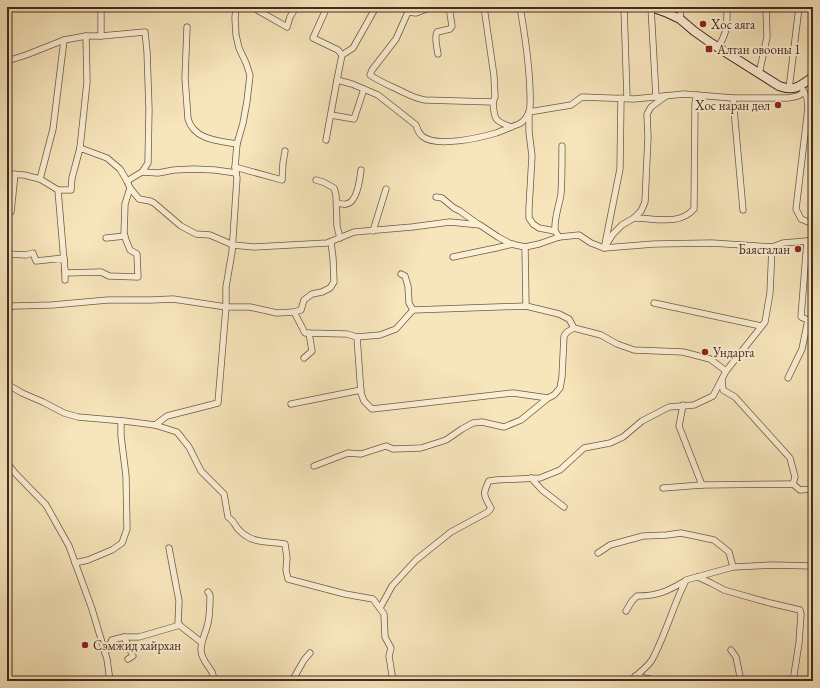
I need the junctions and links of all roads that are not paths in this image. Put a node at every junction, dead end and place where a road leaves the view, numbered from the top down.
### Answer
1 (101, 7) edge
2 (236, 7) edge
3 (252, 7) edge
4 (296, 7) edge
5 (327, 7) edge
6 (376, 7) edge
7 (432, 7) edge
8 (449, 7) edge
9 (484, 7) edge
10 (520, 7) edge
11 (624, 7) edge
12 (651, 7) edge
13 (681, 7) edge
14 (727, 7) edge
15 (766, 7) edge
16 (799, 7) edge
17 (408, 9) edge
18 (680, 20) junction
19 (187, 28) dead end
20 (86, 36) junction
21 (101, 36) junction
22 (64, 40) junction
23 (718, 48) junction
24 (438, 54) dead end
25 (342, 56) junction
26 (7, 61) edge
27 (759, 74) junction
28 (813, 77) edge
29 (338, 80) junction
30 (364, 89) junction
31 (789, 89) junction
32 (802, 89) junction
33 (697, 95) junction
34 (666, 96) junction
35 (656, 97) junction
36 (621, 98) junction
37 (627, 98) junction
38 (733, 98) junction
39 (493, 102) junction
40 (529, 112) junction
41 (331, 115) junction
42 (512, 127) junction
43 (326, 140) dead end
44 (237, 144) junction
45 (562, 146) dead end
46 (80, 148) junction
47 (285, 151) dead end
48 (235, 166) junction
49 (361, 170) dead end
50 (142, 172) junction
51 (236, 173) junction
52 (7, 174) edge
53 (15, 174) junction
54 (40, 179) junction
55 (316, 180) dead end
56 (127, 181) junction
57 (130, 188) junction
58 (386, 189) dead end
59 (58, 190) junction
60 (436, 197) dead end
61 (337, 203) junction
62 (743, 210) dead end
63 (11, 212) dead end
64 (634, 218) junction
65 (813, 224) edge
66 (480, 225) junction
67 (373, 231) junction
68 (555, 231) junction
69 (125, 236) junction
70 (559, 237) junction
71 (106, 238) dead end
72 (340, 238) junction
73 (810, 241) edge
74 (331, 242) junction
75 (513, 244) junction
76 (233, 245) junction
77 (525, 247) junction
78 (772, 247) junction
79 (604, 248) junction
80 (7, 254) edge
81 (453, 257) dead end
82 (65, 273) junction
83 (400, 274) dead end
84 (65, 280) dead end
85 (654, 302) dead end
86 (226, 306) junction
87 (526, 306) junction
88 (9, 307) edge
89 (413, 310) junction
90 (294, 312) junction
91 (761, 326) junction
92 (574, 328) junction
93 (309, 333) junction
94 (357, 337) junction
95 (304, 358) dead end
96 (726, 370) junction
97 (788, 378) dead end
98 (722, 379) junction
99 (7, 386) edge
100 (361, 390) junction
101 (548, 398) junction
102 (291, 404) dead end
103 (684, 406) junction
104 (121, 421) junction
105 (155, 426) junction
106 (7, 463) edge
107 (314, 466) dead end
108 (532, 478) junction
109 (793, 484) junction
110 (702, 486) junction
111 (663, 488) dead end
112 (813, 489) edge
113 (564, 507) dead end
114 (169, 548) dead end
115 (598, 553) dead end
116 (75, 563) junction
117 (813, 566) edge
118 (733, 567) junction
119 (698, 577) junction
120 (686, 580) junction
121 (208, 592) dead end
122 (380, 608) junction
123 (626, 611) dead end
124 (180, 625) junction
125 (124, 637) junction
126 (202, 642) junction
127 (731, 650) dead end
128 (105, 653) junction
129 (310, 653) dead end
130 (128, 659) dead end
131 (634, 679) edge
132 (110, 681) edge
133 (214, 681) edge
134 (292, 681) edge
135 (393, 681) edge
136 (659, 681) edge
137 (742, 681) edge
138 (793, 681) edge

1 - 21 street
2 - 44 street
3 - 4 street
5 - 25 street
6 - 25 street
7 - 17 street
8 - 24 street
9 - 39 street
10 - 40 street
11 - 37 street
12 - 18 main road
12 - 35 street
13 - 18 street
14 - 23 street
15 - 27 street
16 - 31 street
17 - 39 street
18 - 23 main road
19 - 44 street
20 - 21 street
20 - 22 street
20 - 46 street
21 - 50 street
22 - 26 street
22 - 54 street
23 - 27 main road
25 - 29 street
27 - 31 main road
28 - 32 main road
29 - 30 street
29 - 41 street
30 - 41 street
30 - 42 street
31 - 32 main road
32 - 38 street
32 - 65 street
33 - 34 street
33 - 38 street
33 - 64 street
34 - 35 street
34 - 64 street
35 - 37 street
36 - 37 street
36 - 40 street
36 - 79 street
38 - 62 street
39 - 42 street
40 - 42 street
40 - 68 street
41 - 43 street
44 - 48 street
45 - 68 street
46 - 56 street
46 - 59 street
47 - 48 street
48 - 51 street
49 - 61 street
50 - 51 street
50 - 56 street
51 - 76 street
52 - 53 street
53 - 54 street
53 - 63 street
54 - 59 street
55 - 61 street
56 - 57 street
57 - 69 street
57 - 76 street
58 - 67 street
59 - 82 street
60 - 66 street
61 - 72 street
64 - 79 street
66 - 67 street
66 - 75 street
67 - 72 street
68 - 70 street
69 - 71 street
69 - 82 street
70 - 77 street
70 - 79 street
72 - 74 street
73 - 78 street
73 - 97 street
74 - 76 street
74 - 90 street
75 - 77 street
75 - 81 street
76 - 86 street
77 - 87 street
78 - 79 street
78 - 91 street
80 - 82 street
82 - 84 street
83 - 89 street
85 - 91 street
86 - 88 street
86 - 90 street
86 - 105 street
87 - 89 street
87 - 92 street
89 - 94 street
90 - 93 street
91 - 96 street
92 - 96 street
92 - 101 street
93 - 94 street
93 - 95 street
94 - 100 street
96 - 98 street
98 - 103 street
98 - 109 street
99 - 104 street
100 - 101 street
100 - 102 street
101 - 107 street
103 - 108 street
103 - 110 street
104 - 105 street
104 - 116 street
105 - 122 street
106 - 116 street
108 - 113 street
108 - 122 street
109 - 110 street
109 - 112 street
110 - 111 street
114 - 124 street
115 - 118 street
116 - 128 street
117 - 118 street
118 - 119 street
119 - 120 street
119 - 138 street
120 - 123 street
120 - 131 street
121 - 126 street
122 - 135 street
124 - 125 street
124 - 126 street
125 - 128 street
125 - 130 street
126 - 133 street
127 - 137 street
128 - 132 street
129 - 134 street
131 - 136 street

